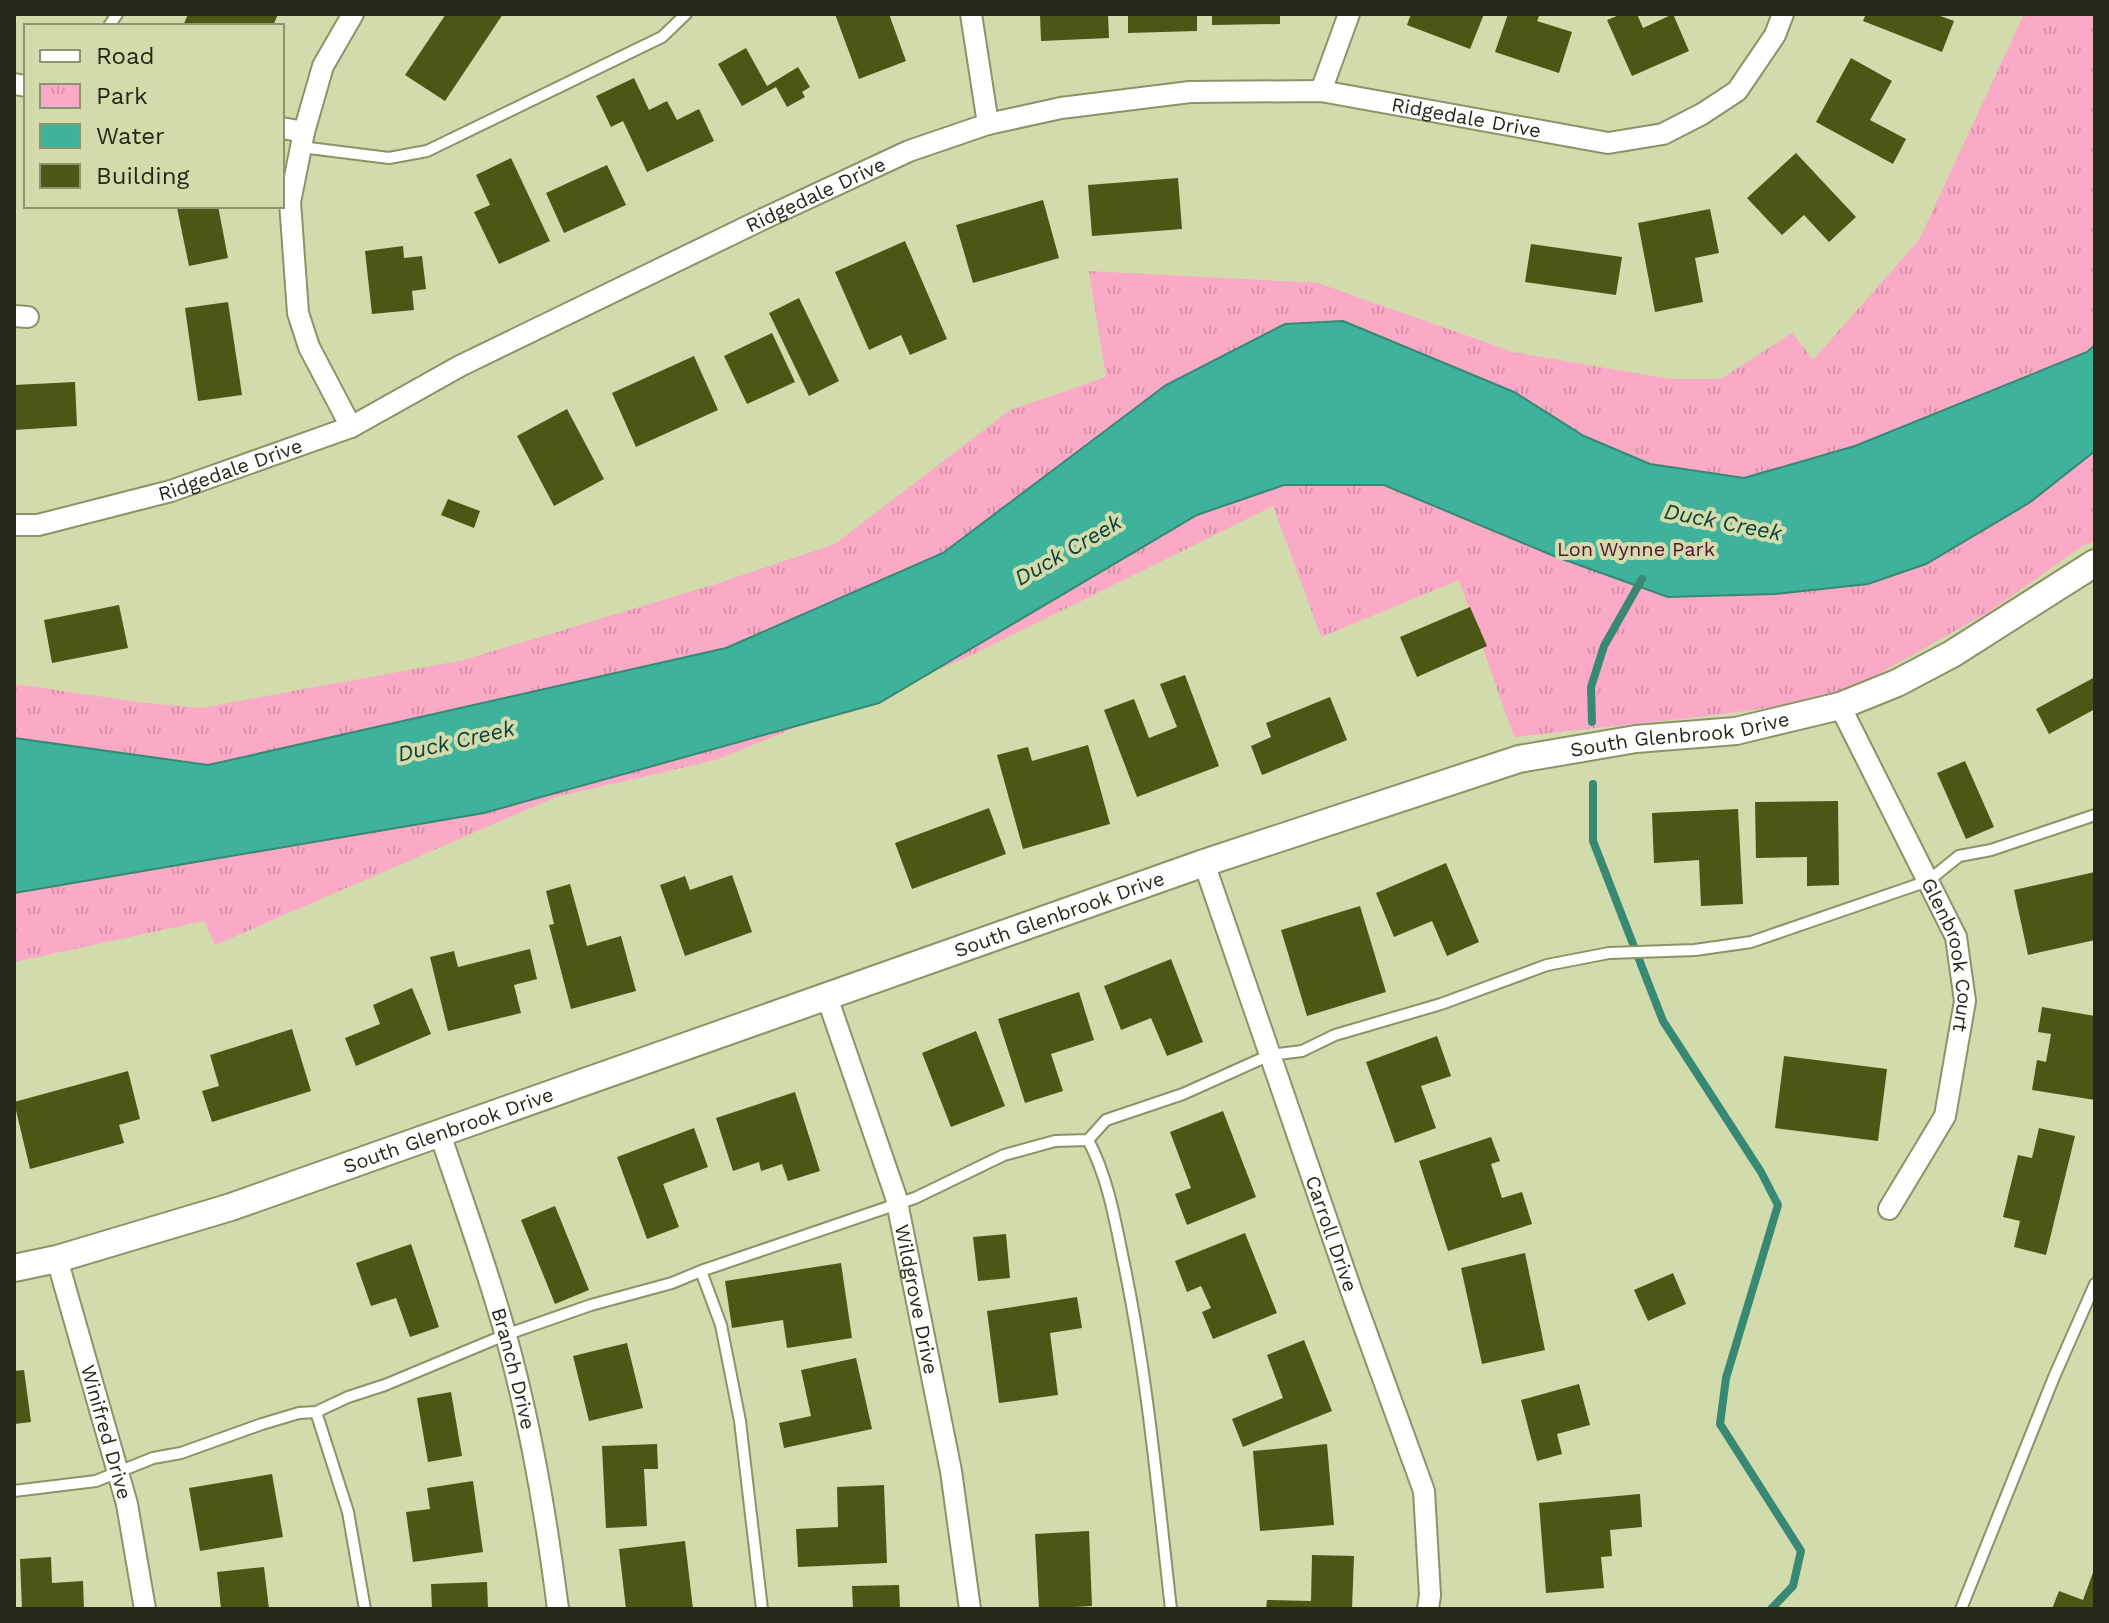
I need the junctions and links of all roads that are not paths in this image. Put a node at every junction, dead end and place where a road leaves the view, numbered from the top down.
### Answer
1 (353, 14) edge
2 (686, 14) edge
3 (971, 14) edge
4 (1349, 14) edge
5 (1783, 14) edge
6 (1321, 91) junction
7 (988, 124) junction
8 (284, 129) edge
9 (302, 140) junction
10 (351, 427) junction
11 (14, 525) edge
12 (2095, 563) edge
13 (1840, 706) junction
14 (2095, 815) edge
15 (1204, 863) junction
16 (1928, 881) junction
17 (827, 997) junction
18 (1270, 1055) junction
19 (440, 1134) junction
20 (1088, 1140) junction
21 (897, 1203) junction
22 (1889, 1209) dead end
23 (57, 1259) junction
24 (14, 1268) edge
25 (701, 1271) junction
26 (2095, 1284) edge
27 (505, 1335) junction
28 (316, 1412) junction
29 (118, 1472) junction
30 (14, 1491) edge
31 (145, 1609) edge
32 (365, 1609) edge
33 (558, 1609) edge
34 (762, 1609) edge
35 (970, 1609) edge
36 (1171, 1609) edge
37 (1428, 1609) edge
38 (1961, 1609) edge

1 - 9 street
2 - 9 lane
3 - 7 street
4 - 6 street
5 - 6 street, Ridgedale Drive
6 - 7 street, Ridgedale Drive
7 - 10 street, Ridgedale Drive
8 - 9 street
9 - 10 street
10 - 11 street, Ridgedale Drive
12 - 13 street, South Glenbrook Drive
13 - 15 street, South Glenbrook Drive
13 - 16 street, Glenbrook Court
14 - 16 lane
15 - 17 street, South Glenbrook Drive
15 - 18 street, Carroll Drive
16 - 18 lane
16 - 22 street, Glenbrook Court
17 - 19 street, South Glenbrook Drive
17 - 21 street, Wildgrove Drive
18 - 20 lane
18 - 37 street, Carroll Drive
19 - 23 street, South Glenbrook Drive
19 - 27 street, Branch Drive
20 - 21 lane
20 - 36 lane
21 - 25 lane
21 - 35 street, Wildgrove Drive
23 - 24 street, South Glenbrook Drive
23 - 29 street, Winifred Drive
25 - 27 lane
25 - 34 lane
26 - 38 lane
27 - 28 lane
27 - 33 street, Branch Drive
28 - 29 lane
28 - 32 lane
29 - 30 lane
29 - 31 street, Winifred Drive

